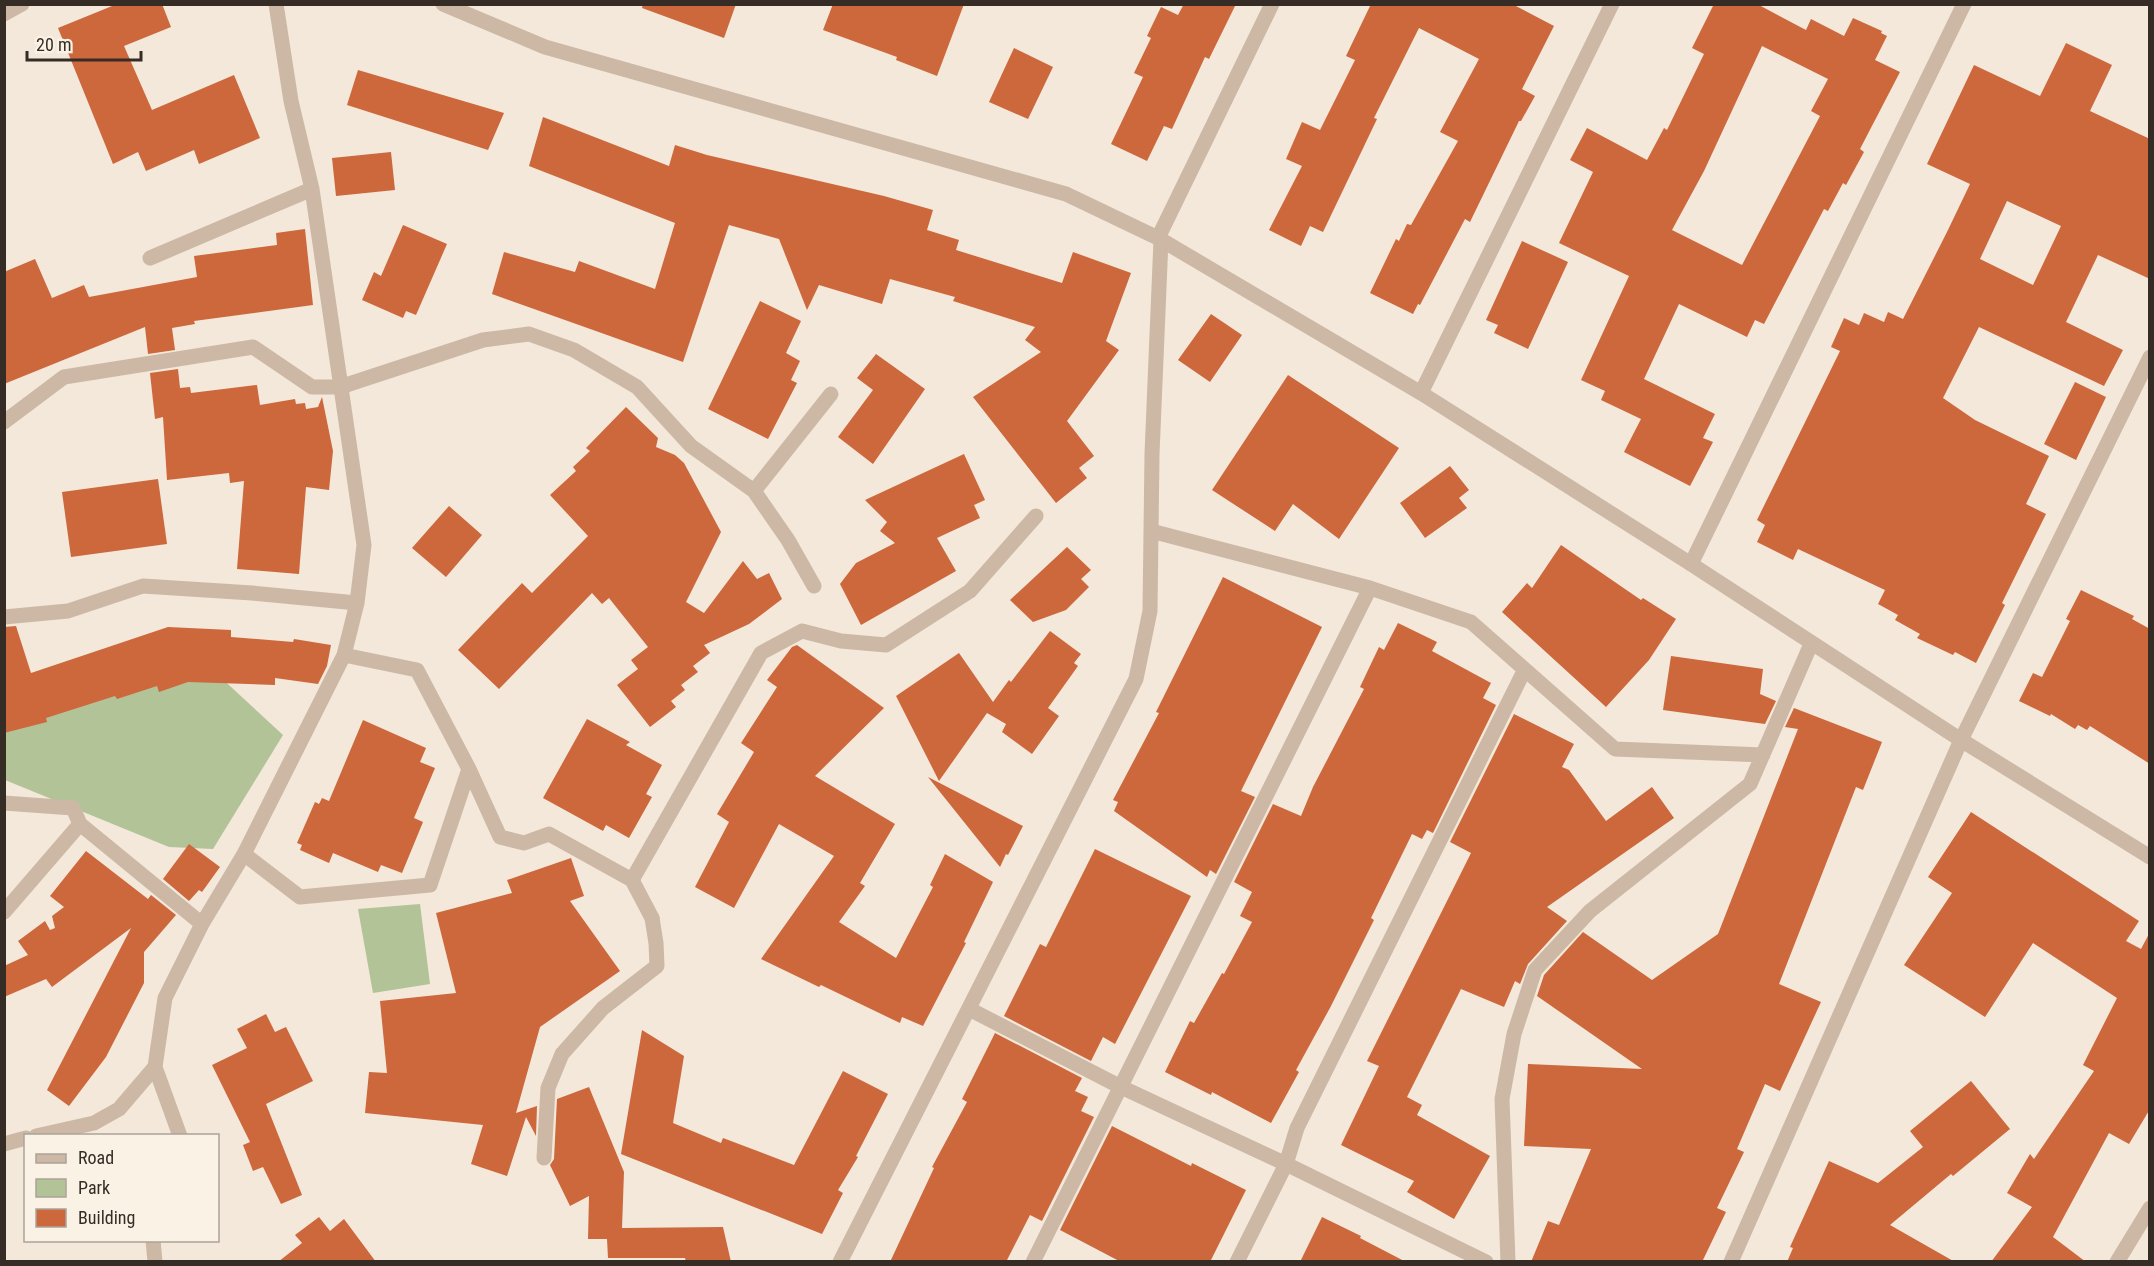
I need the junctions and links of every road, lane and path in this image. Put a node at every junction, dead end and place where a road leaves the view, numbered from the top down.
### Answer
1 (22, 4) edge
2 (276, 4) edge
3 (443, 4) edge
4 (1272, 4) edge
5 (1612, 4) edge
6 (1964, 4) edge
7 (4, 14) edge
8 (312, 189) junction
9 (1160, 239) junction
10 (150, 258) dead end
11 (2150, 357) edge
12 (340, 387) junction
13 (1421, 393) junction
14 (831, 394) dead end
15 (4, 422) edge
16 (754, 491) junction
17 (1036, 516) dead end
18 (1150, 531) junction
19 (1691, 564) junction
20 (814, 586) dead end
21 (1370, 588) junction
22 (357, 603) junction
23 (4, 616) edge
24 (1812, 644) junction
25 (344, 655) junction
26 (1524, 671) junction
27 (1961, 740) junction
28 (1763, 755) junction
29 (469, 768) junction
30 (4, 803) edge
31 (80, 824) junction
32 (244, 854) junction
33 (2150, 857) edge
34 (632, 880) junction
35 (4, 912) edge
36 (202, 924) junction
37 (969, 1009) junction
38 (155, 1067) junction
39 (1121, 1087) junction
40 (45, 1134) edge
41 (179, 1134) edge
42 (24, 1139) edge
43 (4, 1144) edge
44 (544, 1158) dead end
45 (1286, 1164) junction
46 (2150, 1208) edge
47 (153, 1242) edge
48 (155, 1262) edge
49 (840, 1262) edge
50 (1033, 1262) edge
51 (1237, 1262) edge
52 (1486, 1262) edge
53 (1508, 1262) edge
54 (1731, 1262) edge
55 (2117, 1262) edge

1 - 7 street
2 - 8 street
3 - 9 street
4 - 9 street
5 - 13 street
6 - 19 street
8 - 10 street
8 - 12 street
9 - 13 street
9 - 18 street
11 - 27 street
12 - 15 street
12 - 16 street
12 - 22 street
13 - 19 street
14 - 16 street
16 - 20 street
17 - 34 street
18 - 21 street
18 - 37 street
19 - 24 street
21 - 26 street
21 - 39 street
22 - 23 street
22 - 25 street
24 - 27 street
24 - 28 street
25 - 29 street
25 - 32 street
26 - 28 street
26 - 45 street
27 - 33 street
27 - 54 street
28 - 53 street
29 - 32 street
29 - 34 street
30 - 31 street
31 - 35 street
31 - 36 street
32 - 36 street
34 - 44 street
36 - 38 street
37 - 39 street
37 - 49 street
38 - 40 street
38 - 41 street
39 - 45 street
39 - 50 street
42 - 43 street
45 - 51 street
45 - 52 street
46 - 55 street
47 - 48 street

